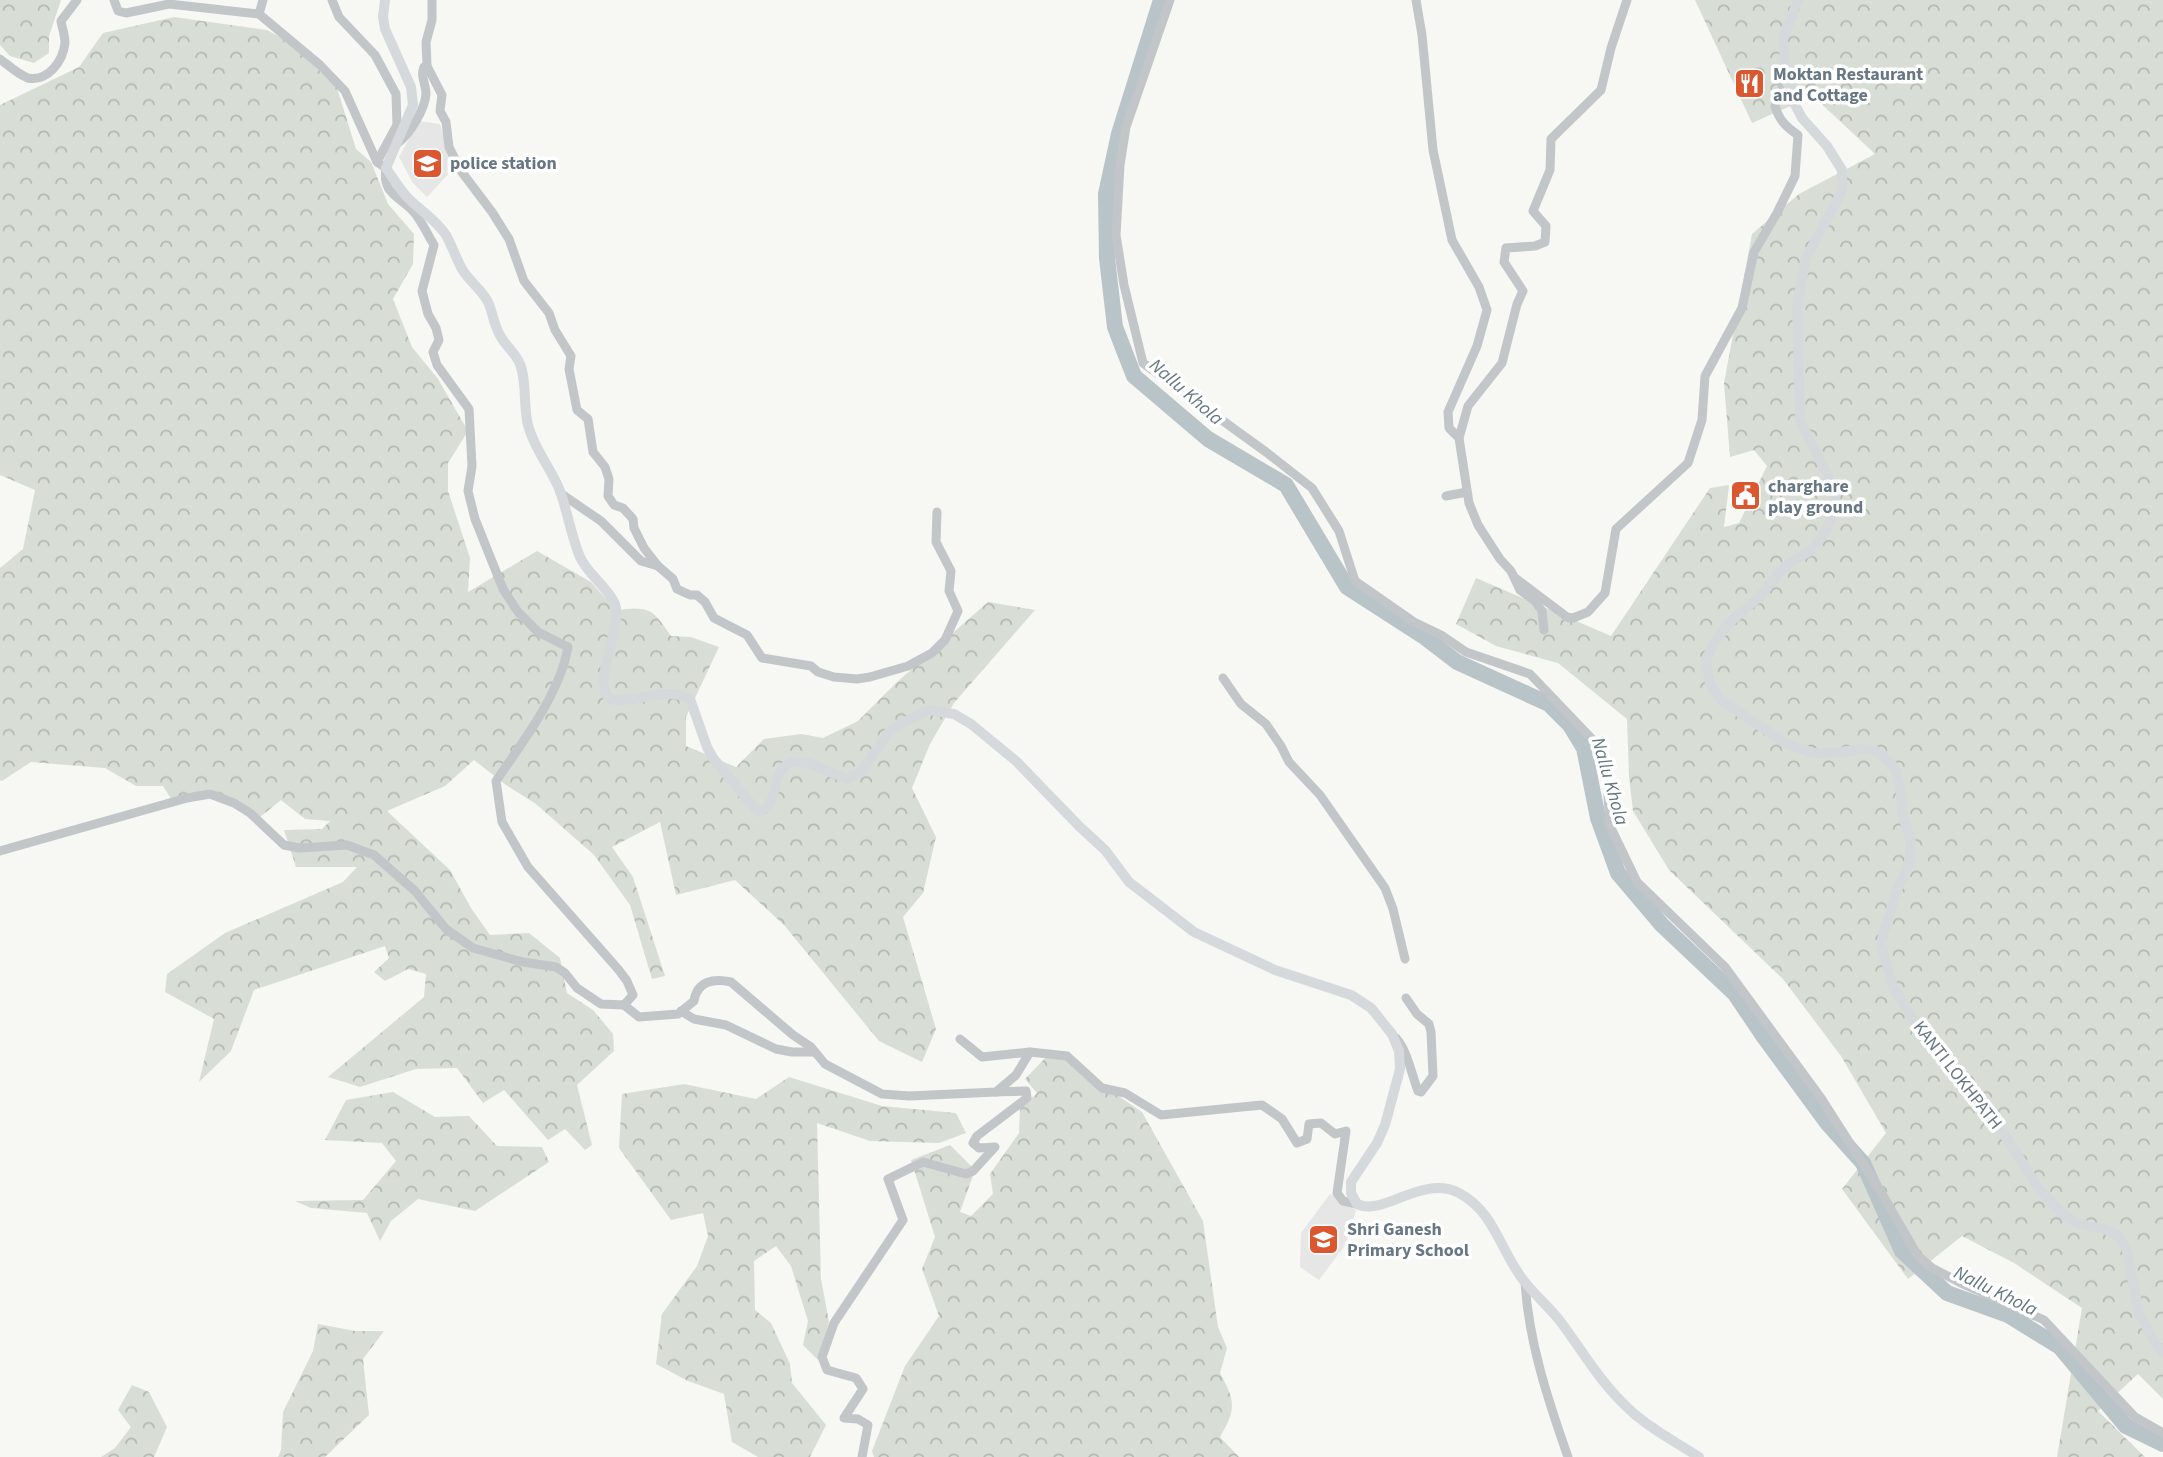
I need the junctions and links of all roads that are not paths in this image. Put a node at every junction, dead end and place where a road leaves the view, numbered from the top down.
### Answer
1 (78, 0) edge
2 (114, 0) edge
3 (263, 0) edge
4 (332, 0) edge
5 (385, 0) edge
6 (432, 0) edge
7 (1170, 0) edge
8 (1416, 0) edge
9 (1627, 0) edge
10 (1798, 0) edge
11 (258, 15) junction
12 (0, 59) edge
13 (427, 66) junction
14 (1786, 77) junction
15 (399, 142) junction
16 (382, 165) junction
17 (1459, 438) junction
18 (1467, 492) junction
19 (560, 493) junction
20 (1447, 496) dead end
21 (937, 512) dead end
22 (658, 566) junction
23 (1514, 577) junction
24 (1544, 629) dead end
25 (1223, 678) dead end
26 (0, 851) edge
27 (1405, 958) dead end
28 (1406, 998) dead end
29 (624, 1005) junction
30 (681, 1011) junction
31 (1392, 1034) junction
32 (960, 1039) dead end
33 (814, 1052) junction
34 (1030, 1052) junction
35 (996, 1092) junction
36 (1357, 1204) junction
37 (1525, 1283) junction
38 (2163, 1352) edge
39 (2163, 1433) edge
40 (862, 1457) edge
41 (1568, 1457) edge
42 (1699, 1457) edge

1 - 12 street
2 - 11 street
3 - 11 street
4 - 16 street
5 - 15 main road
6 - 13 street
7 - 39 street
8 - 17 street
9 - 17 street
10 - 14 main road, KANTI LOKHPATH
11 - 16 street
13 - 15 street
13 - 22 street
14 - 23 street
14 - 38 main road, KANTI LOKHPATH
15 - 16 main road
16 - 19 main road
16 - 29 street
17 - 18 street
18 - 20 street
18 - 23 street
19 - 22 street
19 - 31 main road
21 - 22 street
23 - 24 street
25 - 27 street
26 - 29 street
28 - 31 street
29 - 30 street
30 - 33 street
30 - 33 street
31 - 36 main road
32 - 34 street
33 - 35 street
34 - 35 street
34 - 36 street
35 - 40 street
36 - 37 main road
37 - 41 street
37 - 42 main road

